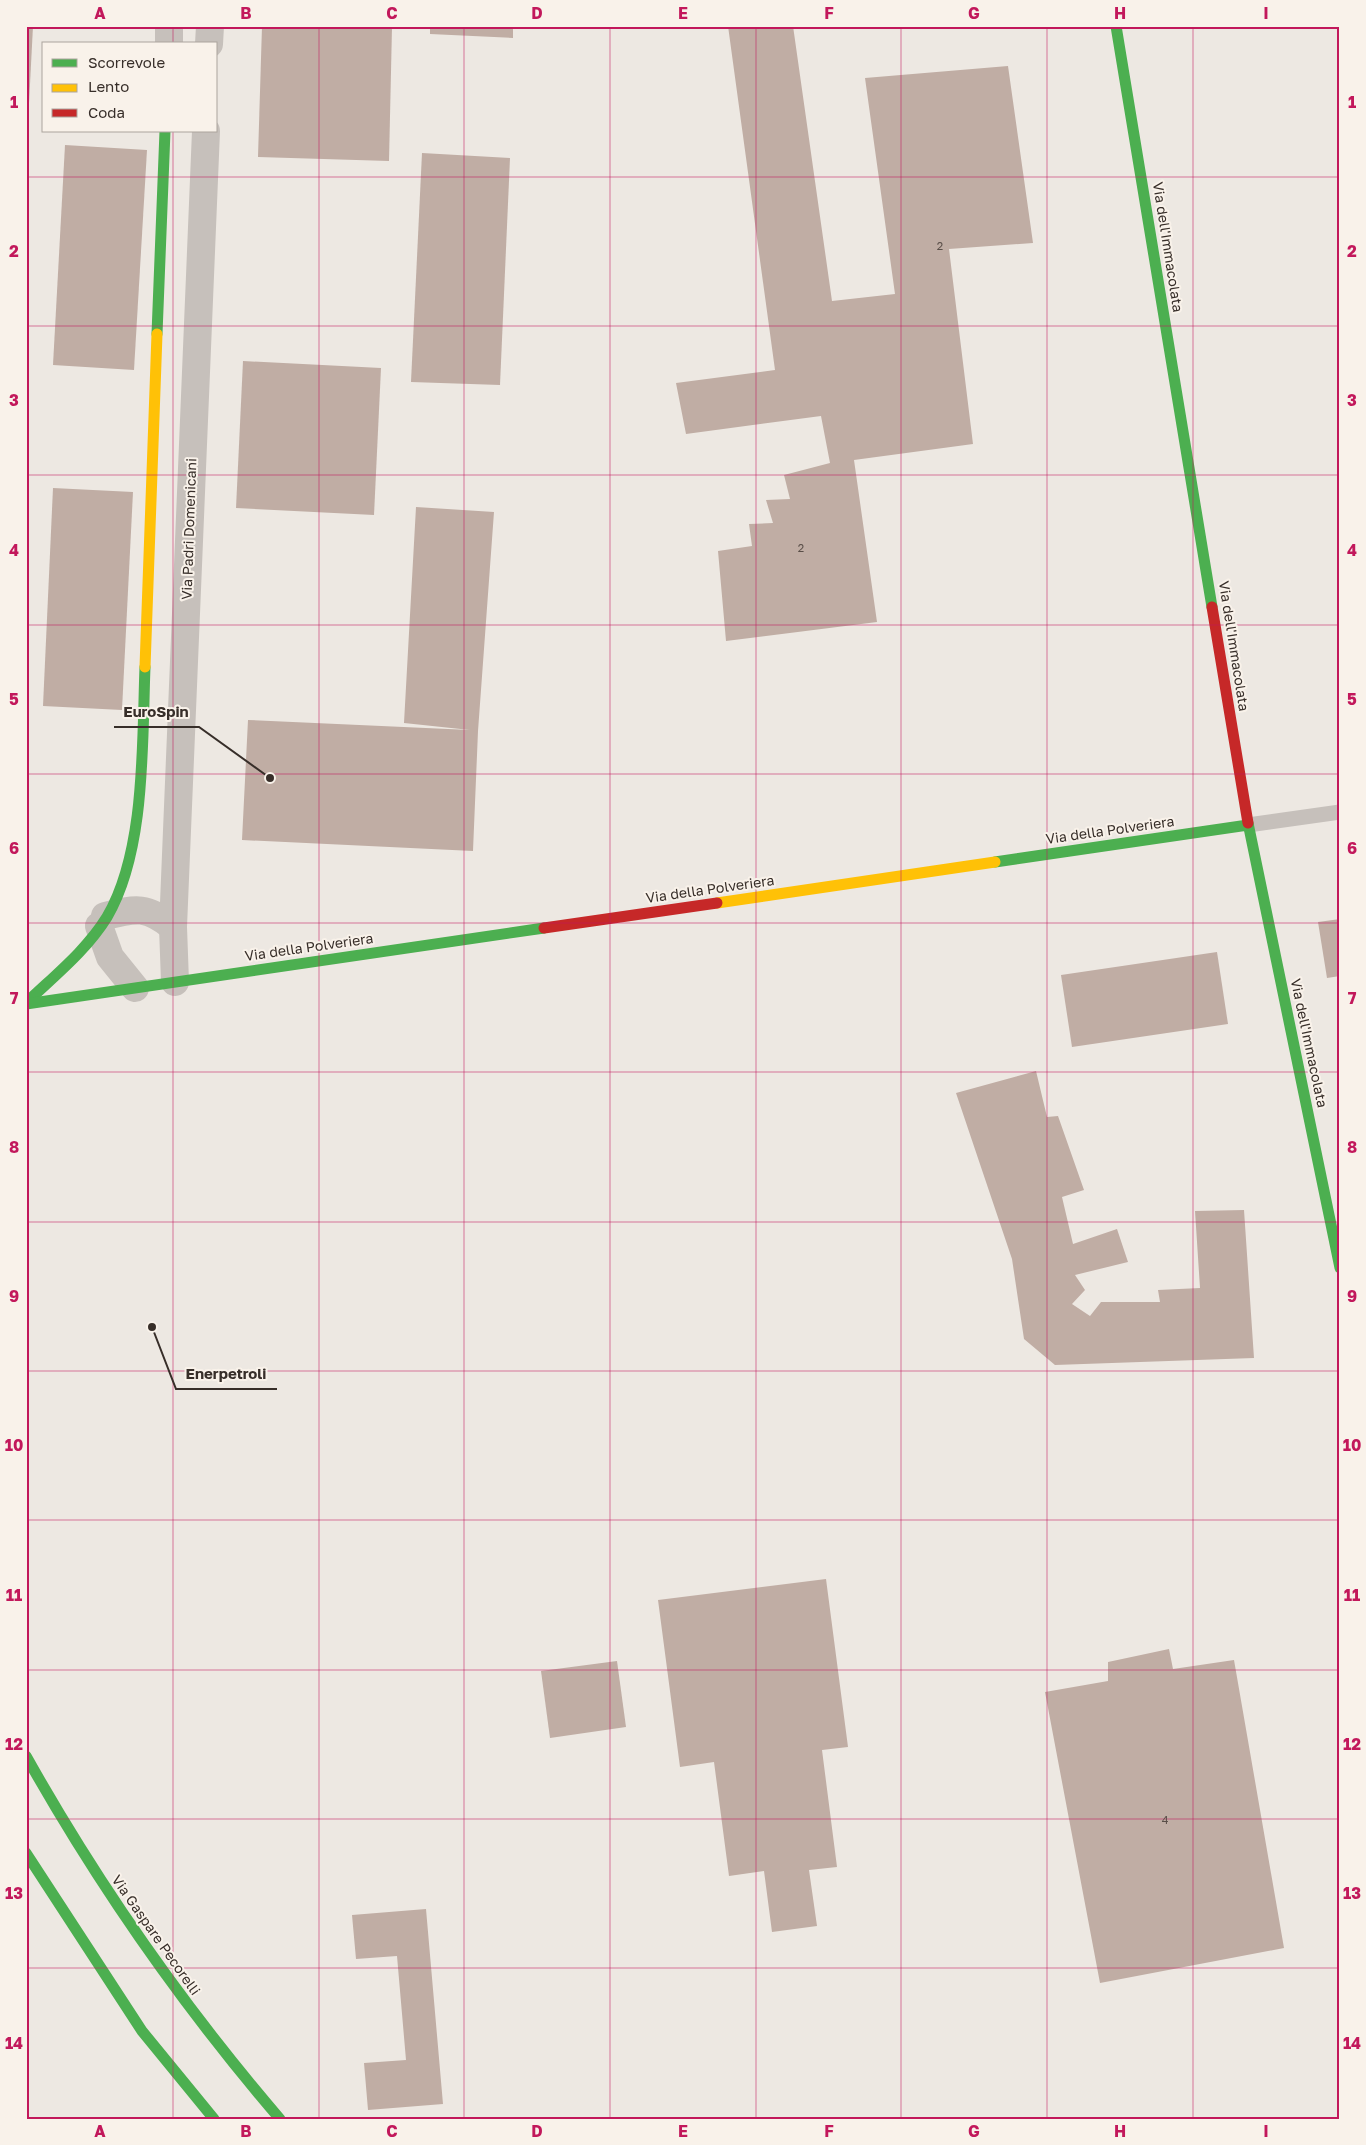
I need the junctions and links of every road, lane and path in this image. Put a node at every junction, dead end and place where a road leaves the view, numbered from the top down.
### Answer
1 (169, 26) edge
2 (210, 26) edge
3 (1116, 26) edge
4 (169, 42) edge
5 (209, 42) edge
6 (166, 132) edge
7 (206, 132) edge
8 (1340, 812) edge
9 (1248, 825) junction
10 (102, 921) junction
11 (173, 927) junction
12 (175, 982) junction
13 (135, 988) junction
14 (26, 1003) edge
15 (1340, 1268) edge
16 (26, 1756) edge
17 (26, 1853) edge
18 (214, 2119) edge
19 (280, 2119) edge

1 - 4 street
2 - 5 street
3 - 9 street, Via dell'Immacolata
6 - 10 street
7 - 11 street, Via Padri Domenicani
8 - 9 lane
9 - 12 street, Via della Polveriera
9 - 15 street, Via dell'Immacolata
10 - 11 street
10 - 13 street
10 - 14 street
11 - 12 street, Via Padri Domenicani
12 - 13 street
13 - 14 street
16 - 19 street, Via Gaspare Pecorelli
17 - 18 street

